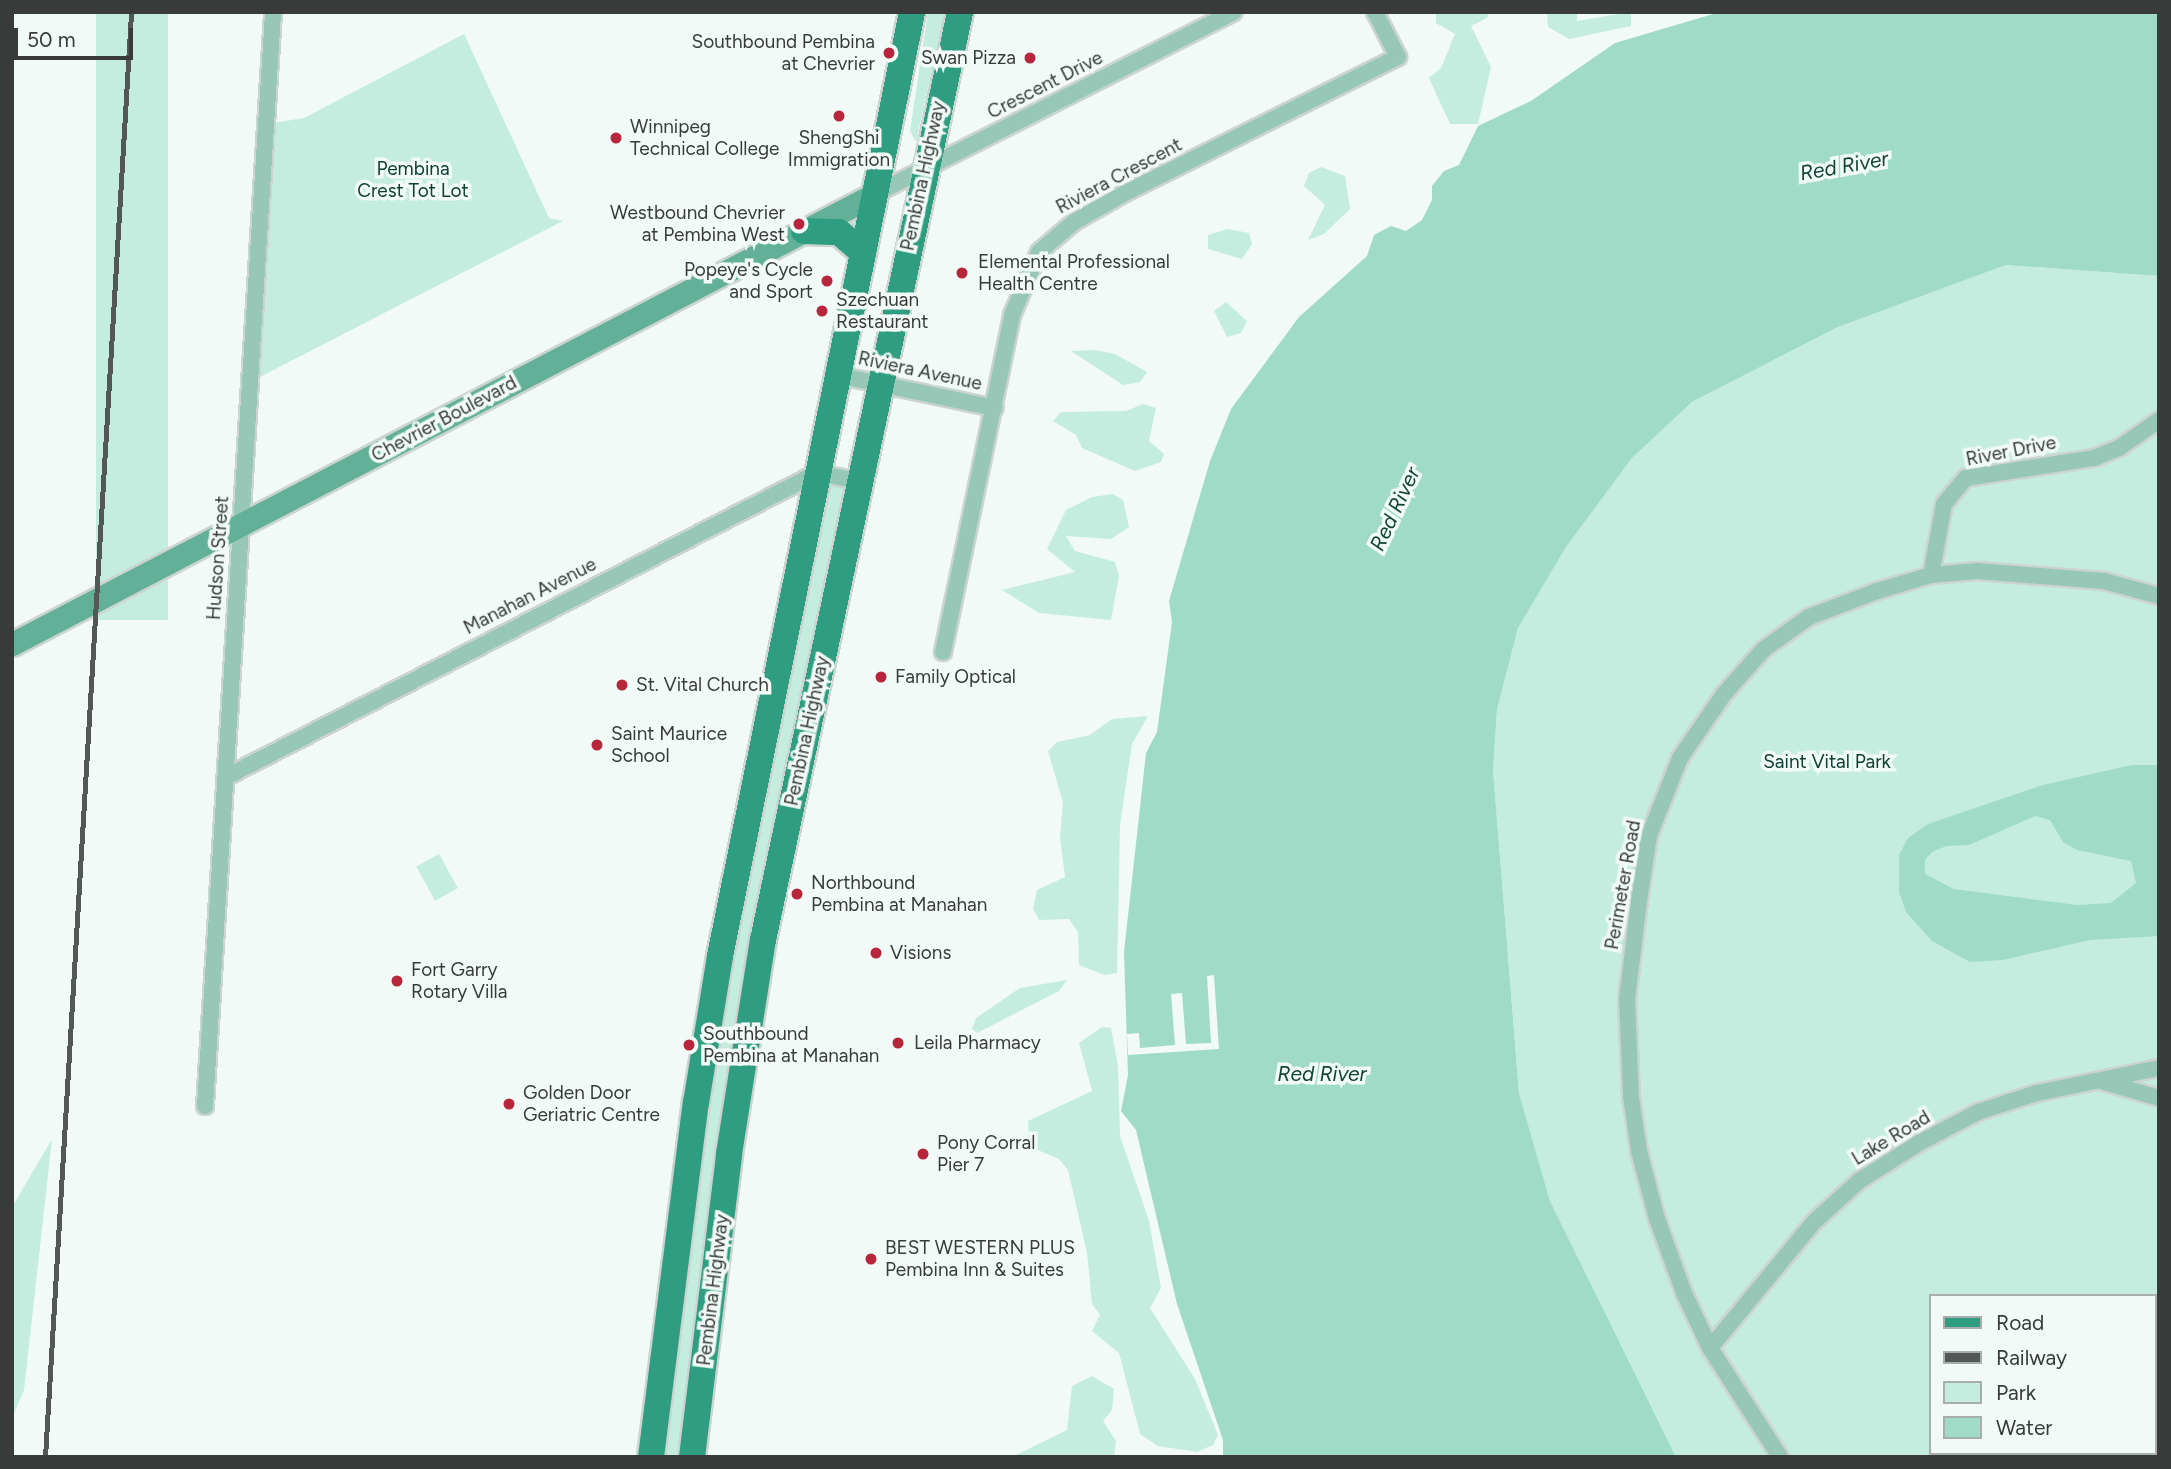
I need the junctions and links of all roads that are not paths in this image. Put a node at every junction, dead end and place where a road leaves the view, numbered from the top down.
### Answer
1 (912, 12) edge
2 (960, 12) edge
3 (1233, 12) edge
4 (1375, 12) edge
5 (274, 13) edge
6 (924, 170) junction
7 (875, 194) junction
8 (804, 231) junction
9 (862, 252) junction
10 (837, 375) junction
11 (879, 385) junction
12 (995, 408) junction
13 (2159, 421) edge
14 (817, 473) junction
15 (859, 481) junction
16 (242, 524) junction
17 (1931, 575) junction
18 (2159, 596) edge
19 (12, 644) edge
20 (943, 652) dead end
21 (770, 707) junction
22 (810, 715) junction
23 (226, 777) junction
24 (2159, 1068) edge
25 (2101, 1081) junction
26 (2159, 1098) edge
27 (205, 1106) dead end
28 (1710, 1348) junction
29 (651, 1457) edge
30 (692, 1457) edge
31 (1780, 1457) edge

1 - 7 main road, Pembina Highway
2 - 6 main road, Pembina Highway
3 - 6 street, Crescent Drive
4 - 12 street, Riviera Crescent
5 - 16 street, Hudson Street
6 - 7 street, Crescent Drive
6 - 11 main road, Pembina Highway
7 - 8 street, Chevrier Boulevard
7 - 9 main road, Pembina Highway
8 - 9 main road
8 - 16 street, Chevrier Boulevard
9 - 10 main road, Pembina Highway
10 - 11 street, Riviera Avenue
10 - 14 main road, Pembina Highway
11 - 12 street, Riviera Avenue
11 - 15 main road, Pembina Highway
12 - 20 street, Riviera Crescent
13 - 17 street, River Drive
14 - 15 street
14 - 21 main road, Pembina Highway
14 - 23 street, Manahan Avenue
15 - 22 main road, Pembina Highway
16 - 19 street, Chevrier Boulevard
16 - 23 street, Hudson Street
17 - 18 street, Perimeter Road
17 - 28 street, Perimeter Road
21 - 22 main road
21 - 29 main road, Pembina Highway
22 - 30 main road, Pembina Highway
23 - 27 street, Hudson Street
24 - 25 street, Lake Road
25 - 26 street
25 - 28 street, Lake Road
28 - 31 street, Perimeter Road

